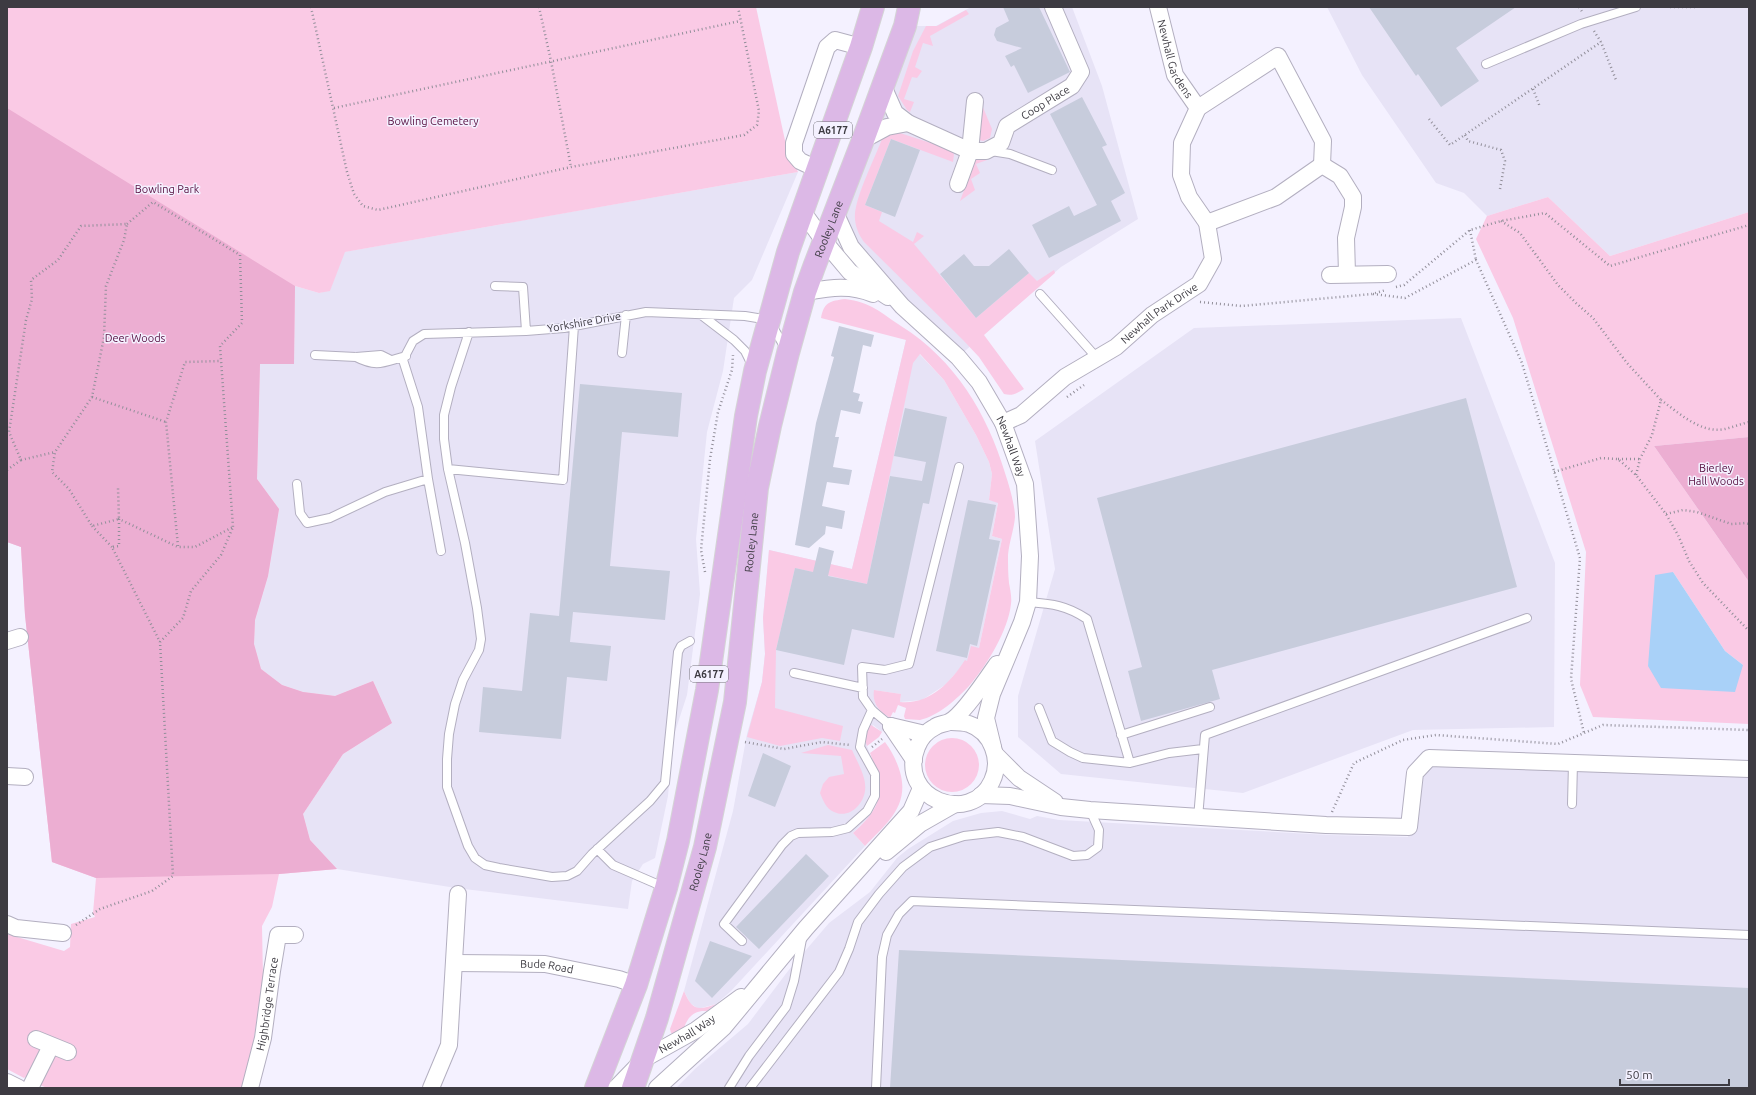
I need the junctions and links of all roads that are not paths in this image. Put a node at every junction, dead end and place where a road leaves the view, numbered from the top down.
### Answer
1 (873, 7) edge
2 (909, 7) edge
3 (1053, 7) edge
4 (1158, 7) edge
5 (1636, 7) edge
6 (861, 47) junction
7 (1486, 64) dead end
8 (883, 86) junction
9 (975, 101) dead end
10 (1198, 108) junction
11 (908, 123) junction
12 (863, 140) junction
13 (970, 151) junction
14 (986, 151) junction
15 (1322, 165) junction
16 (819, 170) junction
17 (1052, 170) dead end
18 (958, 184) dead end
19 (803, 212) junction
20 (835, 212) junction
21 (1208, 223) junction
22 (823, 240) junction
23 (1347, 274) junction
24 (1388, 274) dead end
25 (1330, 275) dead end
26 (495, 286) dead end
27 (805, 292) junction
28 (1040, 294) dead end
29 (902, 306) junction
30 (700, 314) junction
31 (626, 315) junction
32 (769, 320) junction
33 (574, 326) junction
34 (526, 331) junction
35 (469, 332) junction
36 (788, 352) junction
37 (622, 353) dead end
38 (315, 355) dead end
39 (406, 356) junction
40 (1097, 358) junction
41 (755, 371) junction
42 (1003, 423) junction
43 (959, 468) dead end
44 (448, 469) junction
45 (428, 479) junction
46 (297, 484) dead end
47 (441, 551) dead end
48 (1028, 602) junction
49 (1527, 618) dead end
50 (1022, 622) junction
51 (690, 642) dead end
52 (794, 673) dead end
53 (863, 688) junction
54 (1210, 707) dead end
55 (1039, 708) dead end
56 (872, 710) junction
57 (951, 722) junction
58 (892, 727) junction
59 (925, 734) junction
60 (1121, 735) junction
61 (1204, 749) junction
62 (994, 751) junction
63 (914, 760) junction
64 (1130, 763) junction
65 (1573, 763) junction
66 (1749, 769) edge
67 (7, 776) edge
68 (25, 777) dead end
69 (921, 788) junction
70 (981, 795) junction
71 (955, 804) junction
72 (1572, 804) dead end
73 (1061, 807) junction
74 (1090, 810) junction
75 (1198, 818) junction
76 (597, 849) junction
77 (666, 888) junction
78 (458, 894) dead end
79 (826, 907) junction
80 (7, 924) edge
81 (806, 928) junction
82 (63, 933) road end
83 (295, 935) dead end
84 (1749, 935) edge
85 (742, 941) dead end
86 (454, 963) junction
87 (760, 983) junction
88 (636, 985) junction
89 (36, 1039) dead end
90 (51, 1046) junction
91 (68, 1052) dead end
92 (644, 1059) junction
93 (7, 1082) edge
94 (19, 1088) edge
95 (30, 1088) edge
96 (250, 1088) edge
97 (431, 1088) edge
98 (596, 1088) edge
99 (616, 1088) edge
100 (633, 1088) edge
101 (657, 1088) edge
102 (729, 1088) edge
103 (750, 1088) edge
104 (876, 1088) edge

1 - 6 highway, Rooley Lane / A6177
2 - 8 highway, Rooley Lane / A6177
3 - 14 street, Coop Place
4 - 10 street, Newhall Gardens
5 - 7 lane
6 - 16 highway, Rooley Lane / A6177
6 - 16 street
8 - 11 street
8 - 12 highway, Rooley Lane / A6177
9 - 13 street
10 - 15 street
10 - 21 street, Newhall Park Drive
11 - 12 street
11 - 13 street
12 - 20 highway, Rooley Lane / A6177
13 - 14 street
13 - 18 street
14 - 17 lane
15 - 21 street
15 - 23 street
16 - 19 highway, Rooley Lane / A6177
19 - 22 street, Newhall Way
19 - 32 highway, Rooley Lane / A6177
20 - 22 highway, Rooley Lane / A6177
20 - 29 street, Newhall Way
21 - 40 street, Newhall Park Drive
22 - 27 highway, Rooley Lane / A6177
22 - 29 street, Newhall Way
23 - 24 street
23 - 25 street
26 - 34 lane
27 - 29 street, Newhall Way
27 - 36 highway, Rooley Lane / A6177
28 - 40 lane
29 - 42 street, Newhall Way
30 - 31 lane, Yorkshire Drive
30 - 32 lane, Yorkshire Drive
30 - 41 lane
31 - 33 lane, Yorkshire Drive
31 - 37 lane
32 - 36 lane
32 - 41 highway, Rooley Lane / A6177
33 - 34 lane, Yorkshire Drive
33 - 44 lane
34 - 35 lane, Yorkshire Drive
35 - 39 lane, Yorkshire Drive
35 - 44 lane
36 - 92 highway, Rooley Lane / A6177
38 - 39 lane
39 - 45 lane
40 - 42 street, Newhall Park Drive
41 - 77 highway, Rooley Lane / A6177
42 - 48 street, Newhall Way
43 - 53 lane
44 - 76 lane
45 - 46 lane
45 - 47 lane
48 - 50 street, Newhall Way
48 - 60 lane
49 - 61 lane
50 - 57 street, Newhall Way
50 - 62 street, Newhall Way
51 - 76 lane
52 - 53 lane
53 - 56 lane
54 - 60 lane
55 - 64 lane
56 - 58 lane
56 - 85 lane
57 - 59 street, Newhall Way
57 - 62 street, Newhall Way
58 - 59 street
58 - 63 street
59 - 63 street
60 - 64 lane
61 - 64 lane
61 - 75 lane
62 - 70 street, Newhall Way
62 - 73 street
63 - 69 street
65 - 66 street
65 - 72 lane
65 - 75 street
67 - 68 street
69 - 71 street, Newhall Way
69 - 79 street, Newhall Way
70 - 71 street, Newhall Way
70 - 73 street
71 - 79 street, Newhall Way
73 - 74 street
74 - 75 street
74 - 103 lane
76 - 77 lane
77 - 88 highway, Rooley Lane / A6177
78 - 86 street
79 - 81 street, Newhall Way
80 - 82 street
81 - 87 street, Newhall Way
81 - 102 lane
83 - 96 street, Highbridge Terrace
84 - 104 lane
86 - 88 street, Bude Road
86 - 97 street
87 - 92 street, Newhall Way
87 - 101 street, Newhall Way
88 - 98 highway, Rooley Lane / A6177
89 - 90 street
90 - 91 street
90 - 95 street
92 - 99 street, Newhall Way
92 - 100 highway, Rooley Lane / A6177
93 - 94 street

